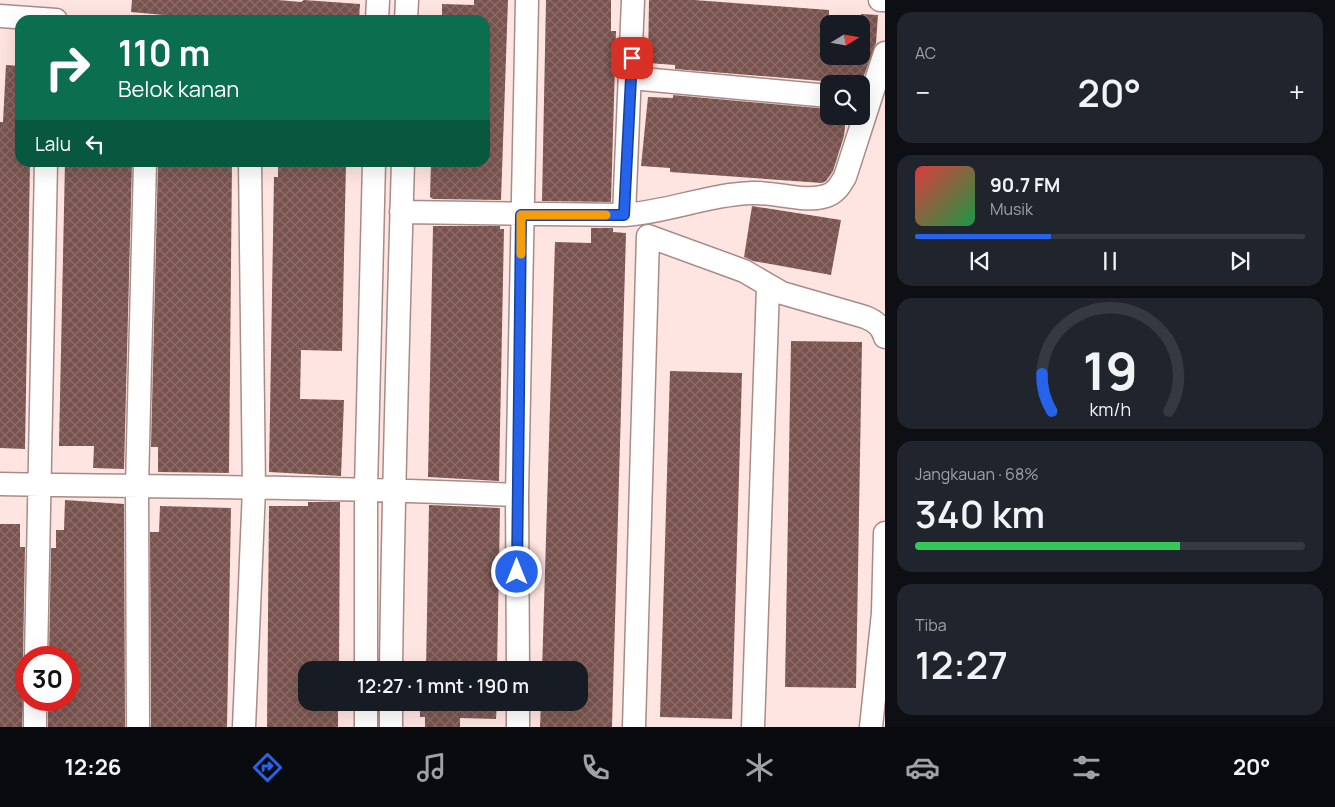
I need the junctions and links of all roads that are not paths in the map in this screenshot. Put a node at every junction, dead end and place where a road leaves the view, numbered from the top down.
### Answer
1 (378, 0) edge
2 (407, 0) edge
3 (527, 0) edge
4 (633, 0) edge
5 (880, 0) edge
6 (885, 0) edge
7 (377, 15) edge
8 (406, 15) edge
9 (0, 16) edge
10 (15, 16) edge
11 (885, 54) edge
12 (631, 78) junction
13 (870, 88) edge
14 (820, 95) edge
15 (859, 125) edge
16 (46, 167) edge
17 (145, 167) edge
18 (250, 167) edge
19 (374, 167) edge
20 (403, 167) edge
21 (401, 212) junction
22 (649, 213) junction
23 (521, 215) junction
24 (624, 215) junction
25 (648, 236) junction
26 (768, 287) junction
27 (372, 290) junction
28 (401, 290) junction
29 (885, 337) edge
30 (0, 484) edge
31 (39, 484) junction
32 (138, 486) junction
33 (254, 489) junction
34 (366, 489) junction
35 (393, 489) junction
36 (517, 494) junction
37 (885, 532) edge
38 (884, 613) edge
39 (36, 646) edge
40 (366, 661) edge
41 (391, 661) edge
42 (518, 661) edge
43 (35, 711) edge
44 (366, 711) edge
45 (391, 711) edge
46 (518, 711) edge
47 (35, 727) edge
48 (138, 727) edge
49 (244, 727) edge
50 (366, 727) edge
51 (390, 727) edge
52 (518, 727) edge
53 (634, 727) edge
54 (753, 727) edge
55 (872, 727) edge

1 - 7 street
2 - 8 street
3 - 23 street
4 - 12 street
5 - 6 street
9 - 10 street
11 - 13 street
12 - 14 street
12 - 24 street
15 - 22 street
16 - 31 street
17 - 32 street
18 - 33 street
19 - 27 street
20 - 21 street
21 - 23 street
21 - 28 street
22 - 24 street
22 - 25 street
23 - 24 street
23 - 36 street
25 - 26 street
25 - 53 street
26 - 29 street
26 - 54 street
27 - 28 street
27 - 34 street
28 - 35 street
30 - 31 street
31 - 32 street
31 - 39 street
32 - 33 street
32 - 48 street
33 - 34 street
33 - 49 street
34 - 35 street
34 - 40 street
35 - 36 street
35 - 41 street
36 - 42 street
37 - 38 street
38 - 55 street
43 - 47 street
44 - 50 street
45 - 51 street
46 - 52 street

